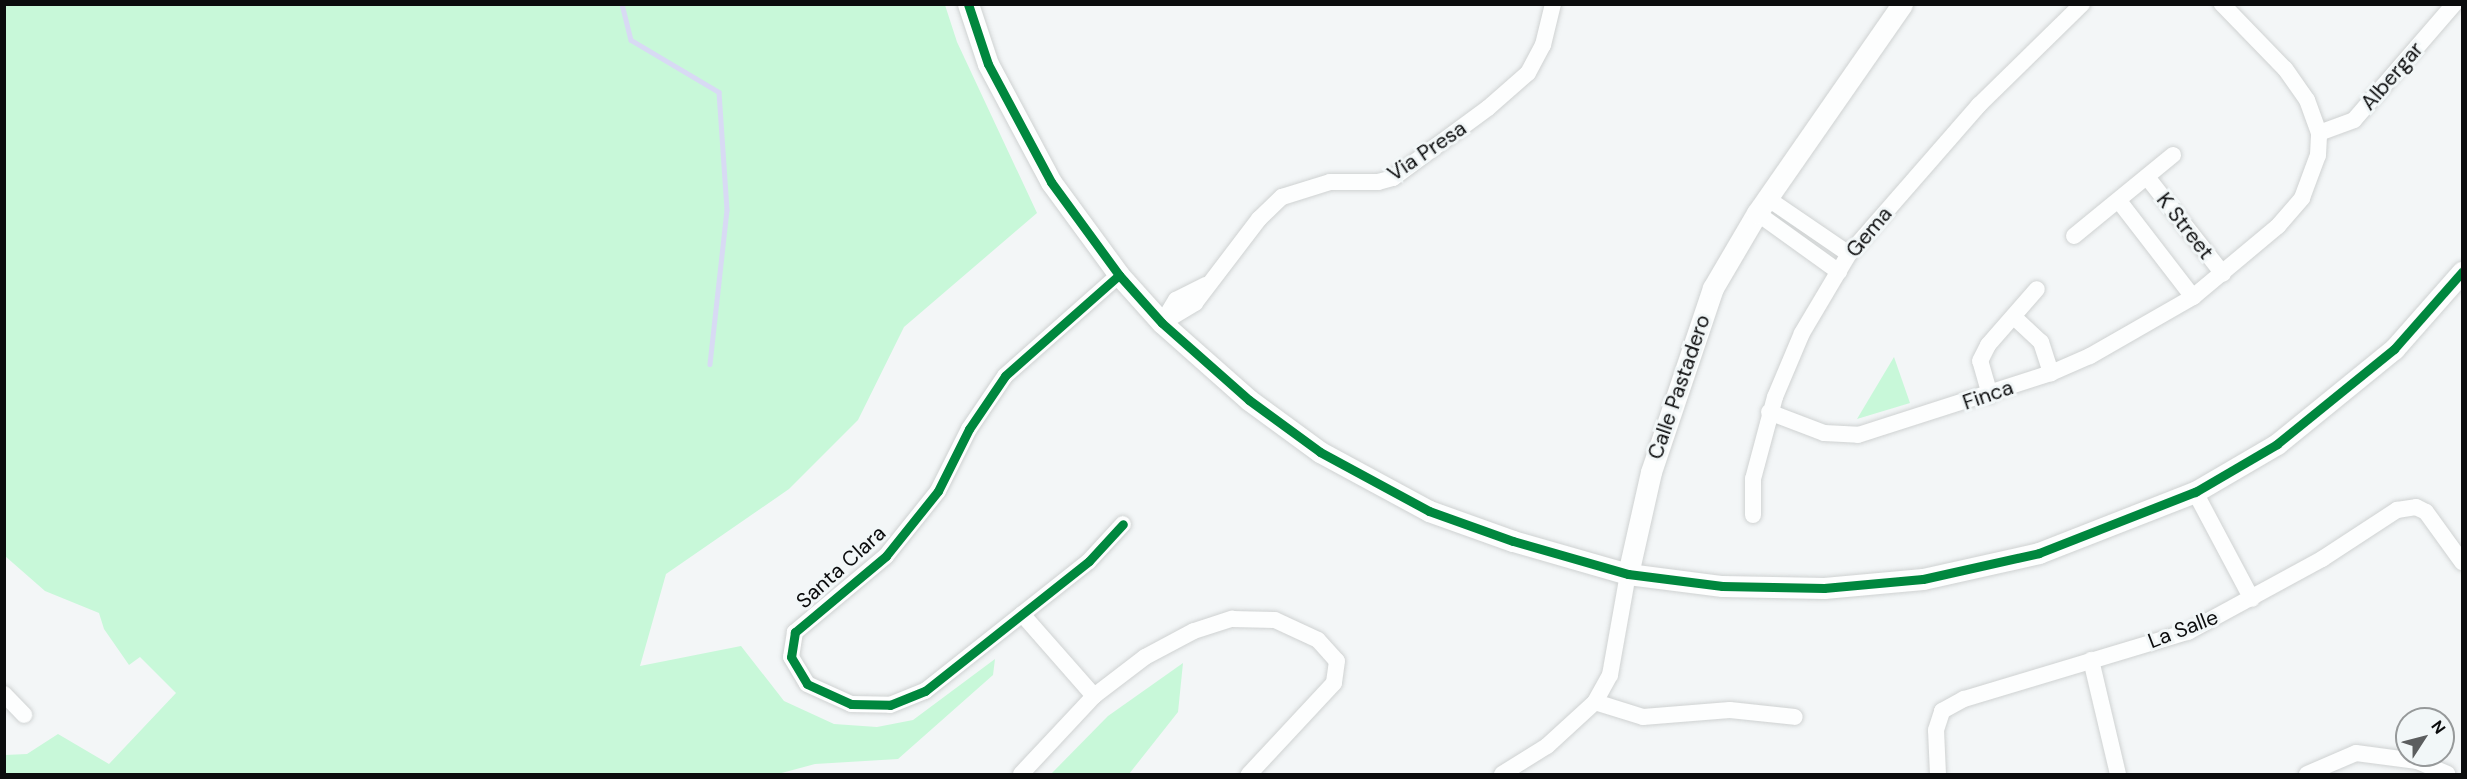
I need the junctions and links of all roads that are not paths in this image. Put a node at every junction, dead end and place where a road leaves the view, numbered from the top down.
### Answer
1 (968, 4) edge
2 (1553, 4) edge
3 (1902, 4) edge
4 (2082, 4) edge
5 (2222, 4) edge
6 (2454, 4) edge
7 (2319, 133) junction
8 (2172, 155) dead end
9 (2147, 177) junction
10 (2119, 201) junction
11 (1762, 206) junction
12 (2073, 236) dead end
13 (1849, 254) junction
14 (1839, 272) junction
15 (2463, 272) edge
16 (2223, 274) junction
17 (1119, 275) junction
18 (2037, 289) dead end
19 (2193, 297) junction
20 (2014, 317) junction
21 (1162, 323) junction
22 (2051, 374) junction
23 (1990, 395) junction
24 (1769, 412) junction
25 (2195, 492) junction
26 (1753, 515) dead end
27 (1123, 524) dead end
28 (2463, 562) edge
29 (1628, 574) junction
30 (2252, 599) junction
31 (1022, 614) junction
32 (2091, 660) junction
33 (4, 694) edge
34 (1094, 696) junction
35 (1595, 702) junction
36 (24, 715) dead end
37 (1795, 717) dead end
38 (1021, 774) edge
39 (1249, 774) edge
40 (1502, 774) edge
41 (1938, 774) edge
42 (2118, 774) edge
43 (2307, 774) edge
44 (2447, 774) edge

1 - 17 street
2 - 21 street, Via Presa
3 - 11 street, Calle Pastadero
4 - 13 street, Gema
5 - 7 street
6 - 7 street, Albergar
7 - 16 street, Finca
8 - 9 street
9 - 10 street
9 - 16 street, K Street
10 - 12 street
10 - 19 street
11 - 13 street
11 - 14 street
11 - 29 street, Calle Pastadero
13 - 14 street, Gema
14 - 24 street, Gema
15 - 25 street
16 - 19 street, Finca
17 - 21 street
17 - 31 street, Santa Clara
18 - 20 street
19 - 22 street, Finca
20 - 22 street
20 - 23 street
21 - 29 street
22 - 23 street, Finca
23 - 24 street, Finca
24 - 26 street, Gema
25 - 29 street
25 - 30 street
27 - 31 street, Santa Clara
28 - 30 street, La Salle
29 - 35 street, Calle Pastadero
30 - 32 street, La Salle
31 - 34 street
32 - 41 street, La Salle
32 - 42 street
33 - 36 street
34 - 38 street
34 - 39 street
35 - 37 street
35 - 40 street, Calle Pastadero
43 - 44 street

